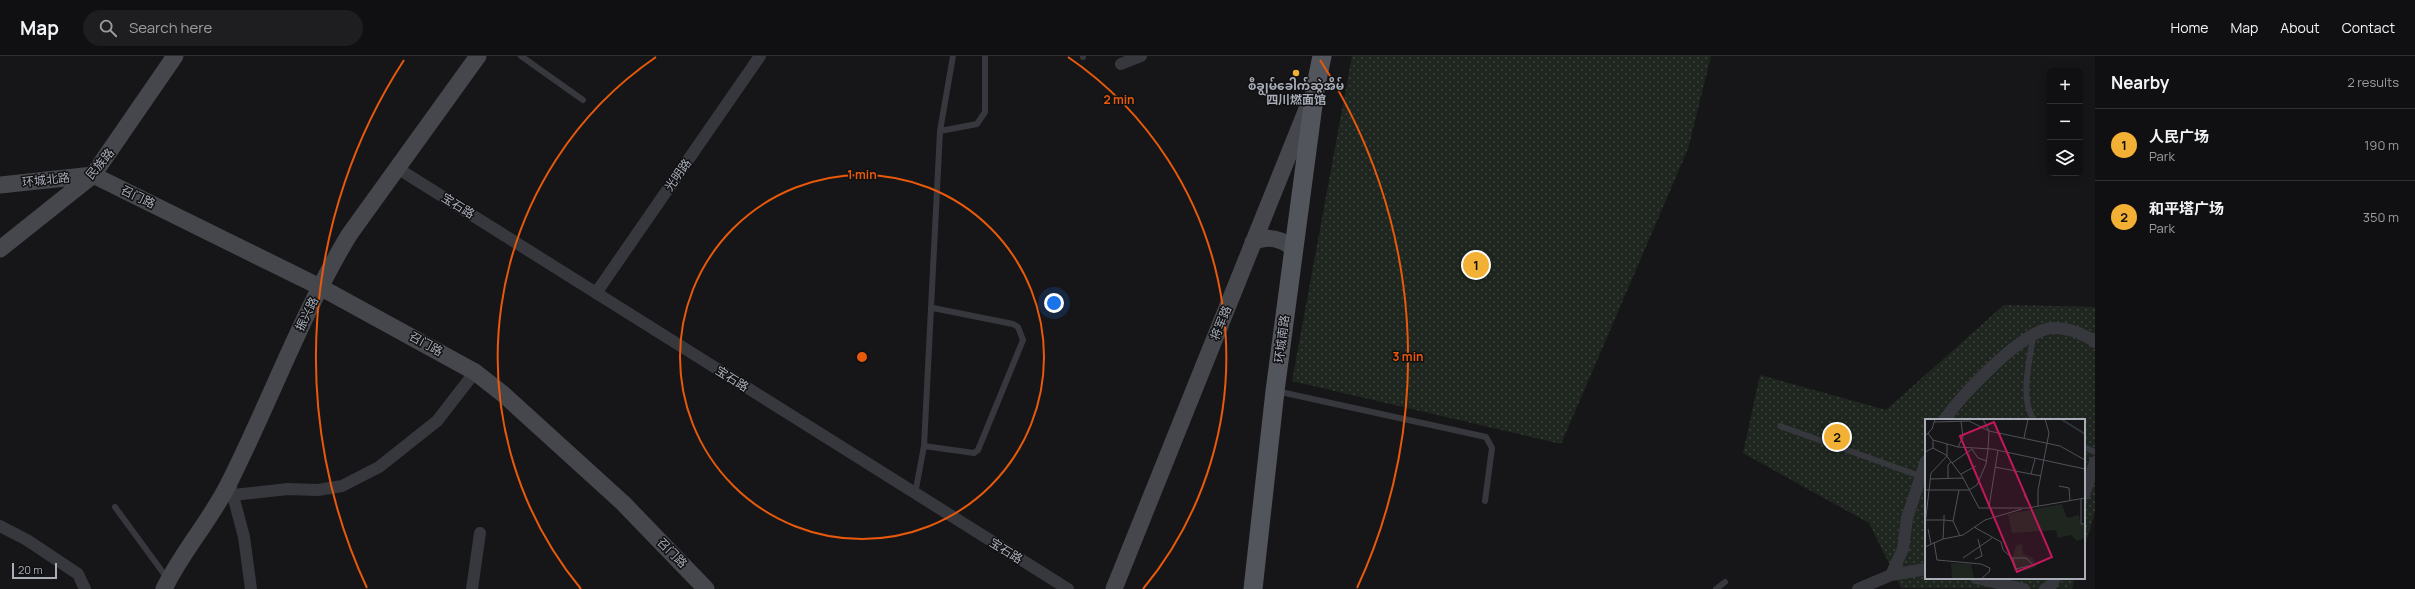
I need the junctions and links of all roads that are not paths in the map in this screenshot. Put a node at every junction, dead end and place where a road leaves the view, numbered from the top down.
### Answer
1 (175, 56) edge
2 (478, 56) edge
3 (521, 56) edge
4 (760, 56) edge
5 (953, 56) edge
6 (985, 56) edge
7 (1141, 56) edge
8 (1322, 56) edge
9 (1121, 64) dead end
10 (1315, 90) junction
11 (583, 100) dead end
12 (940, 131) junction
13 (397, 168) junction
14 (93, 175) junction
15 (0, 185) edge
16 (1253, 242) junction
17 (1293, 248) junction
18 (0, 249) edge
19 (320, 287) junction
20 (596, 293) junction
21 (933, 308) junction
22 (2033, 336) junction
23 (2095, 342) edge
24 (475, 372) junction
25 (1275, 391) junction
26 (1945, 419) edge
27 (2033, 419) edge
28 (1780, 426) dead end
29 (924, 446) junction
30 (2085, 447) edge
31 (2095, 452) edge
32 (2095, 462) edge
33 (1925, 464) edge
34 (1920, 476) junction
35 (232, 489) junction
36 (2085, 492) edge
37 (915, 494) junction
38 (1485, 501) dead end
39 (115, 507) dead end
40 (0, 526) edge
41 (480, 533) dead end
42 (1925, 569) edge
43 (1891, 575) junction
44 (1980, 579) edge
45 (2054, 579) edge
46 (1725, 582) dead end
47 (166, 584) edge
48 (85, 589) edge
49 (251, 589) edge
50 (472, 589) edge
51 (706, 589) edge
52 (1068, 589) edge
53 (1114, 589) edge
54 (1253, 589) edge
55 (1716, 589) edge
56 (1858, 589) edge
57 (2024, 589) edge
58 (2045, 589) edge

1 - 14 main road, 民族路
2 - 13 main road, 振兴路
3 - 11 lane
4 - 20 street, 光明路
5 - 12 lane
6 - 12 lane
7 - 9 street
8 - 10 main road, 将军路
10 - 16 main road, 将军路
10 - 17 main road, 环城南路
12 - 21 lane
13 - 19 main road, 振兴路
13 - 20 street, 宝石路
14 - 15 main road, 环城北路
14 - 18 main road, 民族路
14 - 19 main road, 召门路
16 - 17 main road
16 - 53 main road, 将军路
17 - 25 main road, 环城南路
19 - 24 main road, 召门路
19 - 35 main road, 振兴路
20 - 37 street, 宝石路
21 - 29 lane
21 - 29 lane
22 - 23 street
22 - 26 street
22 - 27 lane
24 - 35 street
24 - 51 main road, 召门路
25 - 38 lane
25 - 54 main road, 环城南路
28 - 34 lane
29 - 37 lane
30 - 31 lane
32 - 36 street
33 - 34 street
34 - 43 street
35 - 47 main road, 振兴路
35 - 49 street
37 - 52 street, 宝石路
39 - 47 lane
40 - 48 street
41 - 50 street
42 - 43 street
43 - 56 street
44 - 57 street
45 - 58 street
46 - 55 lane

